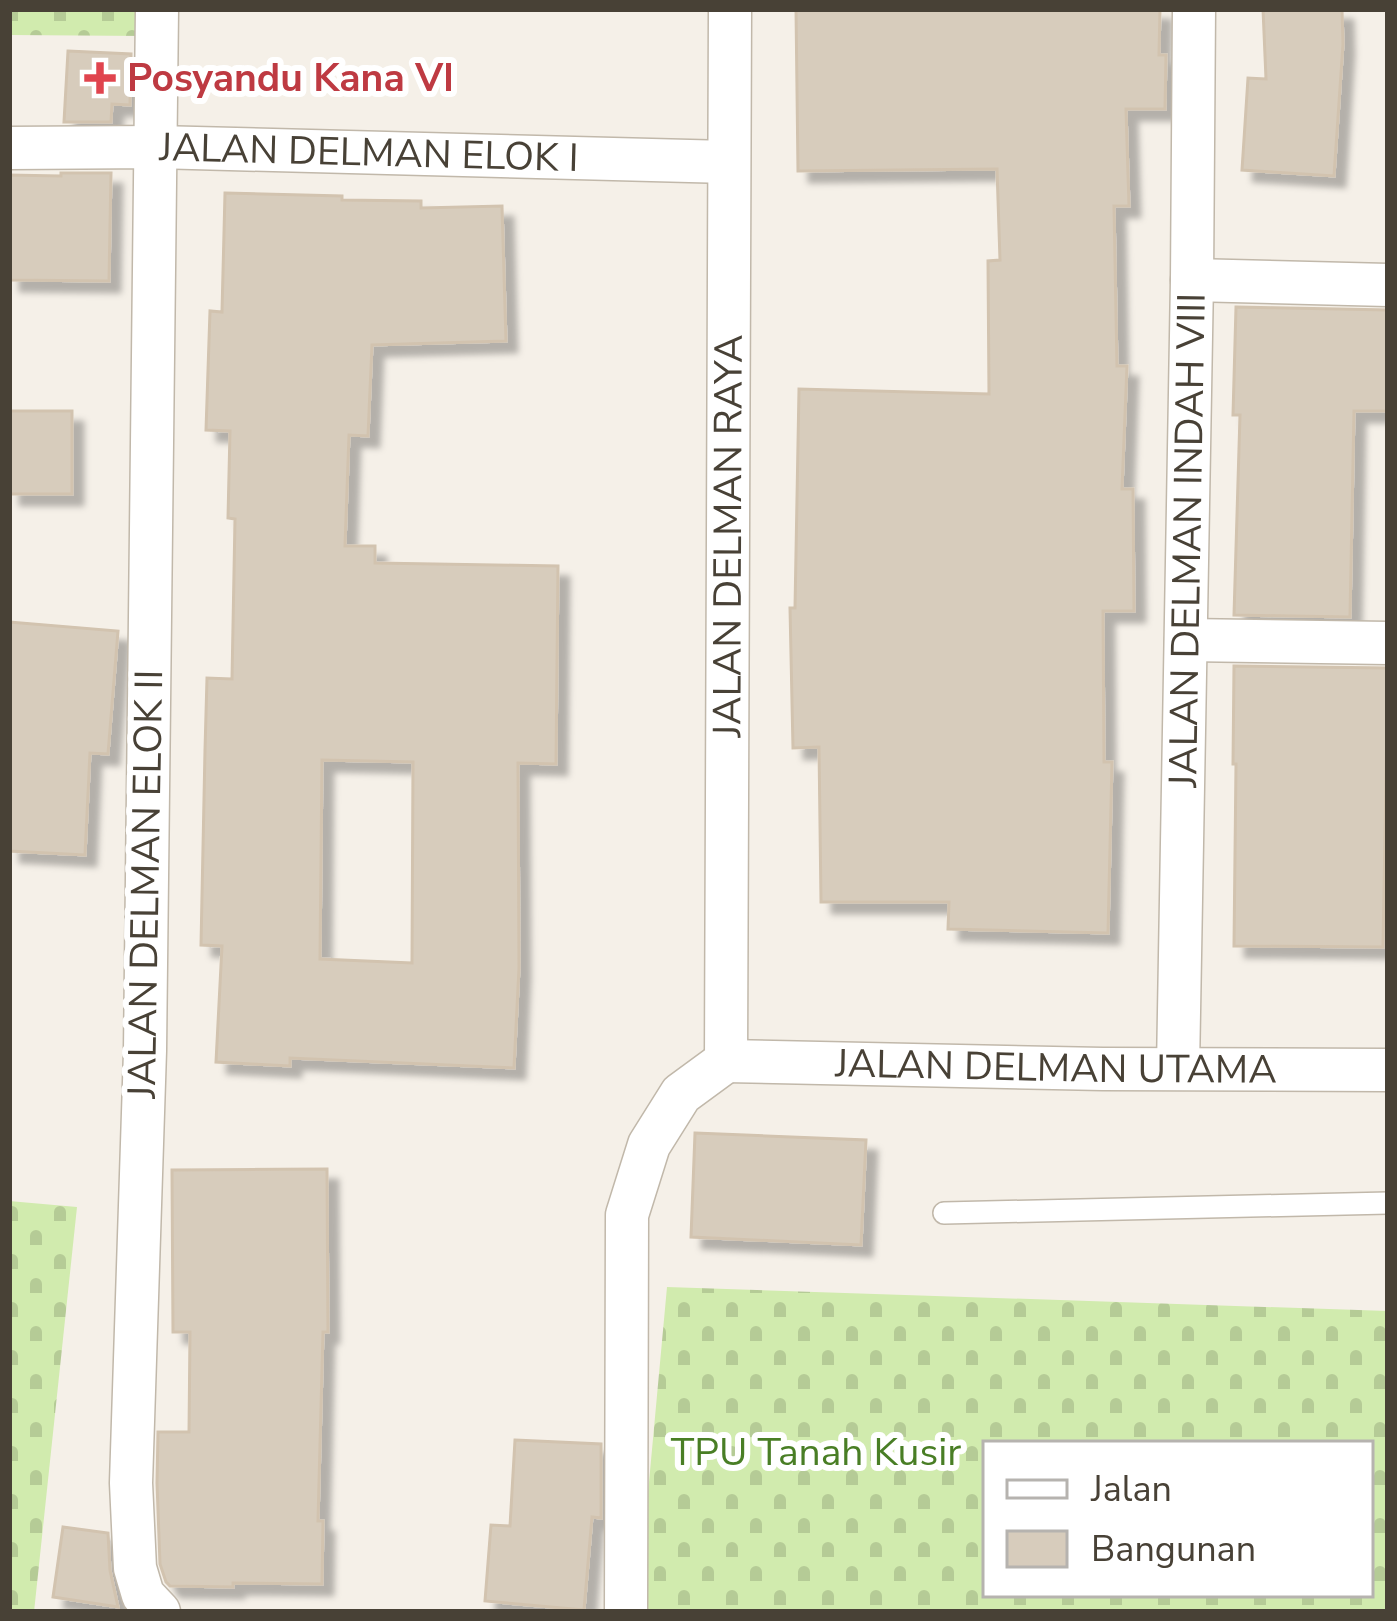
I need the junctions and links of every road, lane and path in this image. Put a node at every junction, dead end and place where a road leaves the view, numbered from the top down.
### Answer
1 (157, 9) edge
2 (730, 9) edge
3 (1194, 9) edge
4 (156, 147) junction
5 (9, 148) edge
6 (728, 162) junction
7 (1192, 280) junction
8 (1388, 284) edge
9 (1186, 640) junction
10 (1388, 643) edge
11 (726, 1061) junction
12 (1178, 1069) junction
13 (1388, 1070) edge
14 (1388, 1203) edge
15 (944, 1213) dead end
16 (159, 1612) edge
17 (626, 1612) edge

1 - 4 street, JALAN DELMAN ELOK II
2 - 6 street, JALAN DELMAN RAYA
3 - 7 street, JALAN DELMAN INDAH VIII
4 - 5 street, JALAN DELMAN ELOK I
4 - 6 street, JALAN DELMAN ELOK I
4 - 16 street, JALAN DELMAN ELOK II
6 - 11 street, JALAN DELMAN RAYA
7 - 8 street
7 - 9 street, JALAN DELMAN INDAH VIII
9 - 10 street
9 - 12 street, JALAN DELMAN INDAH VIII
11 - 12 street, JALAN DELMAN UTAMA
11 - 17 street
12 - 13 street, JALAN DELMAN UTAMA
14 - 15 lane

